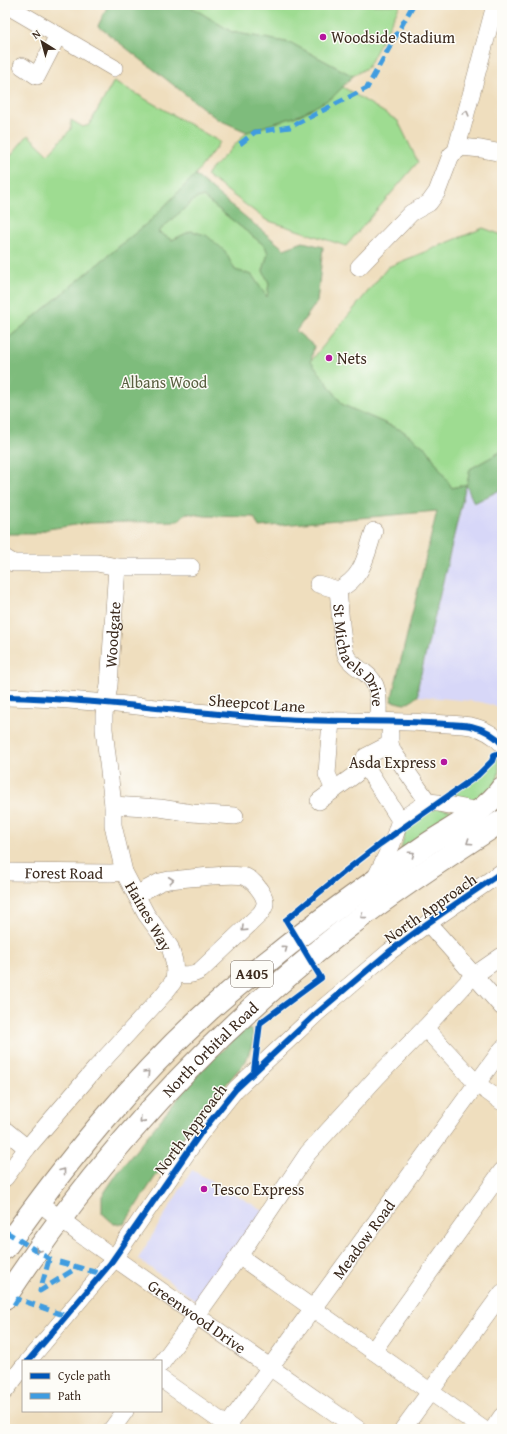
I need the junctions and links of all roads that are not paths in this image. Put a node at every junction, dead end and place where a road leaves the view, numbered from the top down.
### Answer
1 (495, 5) edge
2 (7, 8) edge
3 (58, 35) junction
4 (107, 59) dead end
5 (22, 66) dead end
6 (456, 151) junction
7 (502, 154) edge
8 (359, 267) dead end
9 (374, 531) dead end
10 (5, 558) edge
11 (117, 567) junction
12 (191, 567) dead end
13 (318, 584) dead end
14 (338, 590) junction
15 (5, 684) edge
16 (13, 697) edge
17 (105, 703) junction
18 (331, 720) junction
19 (384, 721) junction
20 (390, 744) junction
21 (502, 744) edge
22 (356, 774) dead end
23 (502, 788) edge
24 (334, 790) junction
25 (319, 801) dead end
26 (428, 802) junction
27 (113, 805) junction
28 (479, 810) junction
29 (235, 816) dead end
30 (400, 820) junction
31 (502, 821) edge
32 (5, 872) edge
33 (124, 872) junction
34 (502, 872) edge
35 (374, 881) junction
36 (136, 895) junction
37 (428, 923) junction
38 (502, 956) edge
39 (175, 974) junction
40 (473, 976) junction
41 (502, 1007) edge
42 (425, 1028) junction
43 (502, 1049) edge
44 (477, 1084) junction
45 (502, 1102) edge
46 (5, 1130) edge
47 (27, 1148) junction
48 (502, 1171) edge
49 (5, 1178) edge
50 (38, 1202) junction
51 (60, 1218) junction
52 (5, 1248) edge
53 (239, 1256) junction
54 (115, 1258) junction
55 (502, 1293) edge
56 (5, 1298) edge
57 (313, 1309) junction
58 (197, 1315) junction
59 (373, 1351) junction
60 (29, 1360) edge
61 (162, 1363) edge
62 (270, 1366) junction
63 (22, 1368) edge
64 (162, 1380) edge
65 (5, 1391) edge
66 (430, 1392) junction
67 (124, 1412) edge
68 (502, 1416) edge
69 (228, 1428) edge
70 (112, 1429) edge
71 (358, 1429) edge
72 (403, 1429) edge
73 (483, 1429) edge
74 (493, 1429) edge

6 -> 1 street
2 - 3 street
3 - 4 street
3 - 5 street
6 - 7 street
6 - 8 street
9 - 14 street, St Michaels Drive
10 - 11 street
11 - 12 street
11 - 17 street, Woodgate
13 - 14 street, St Michaels Drive
14 - 19 street, St Michaels Drive
15 - 16 street
16 - 17 street, Sheepcot Lane
17 - 18 street, Sheepcot Lane
17 - 27 street, Haines Way
18 - 19 street, Sheepcot Lane
18 - 24 street
19 - 20 street, St Michaels Drive
19 - 21 street, Sheepcot Lane
20 - 26 street
20 - 30 street
22 - 24 street
23 - 28 highway, North Orbital Road / A405
24 - 25 street
26 - 28 street
26 - 30 street
27 - 29 street
27 - 33 street, Haines Way
35 -> 28 highway, North Orbital Road / A405
30 - 35 street
31 -> 51 highway, North Orbital Road / A405
32 - 33 street, Forest Road
33 - 36 street, Haines Way
34 - 37 street, North Approach
50 -> 35 highway, North Orbital Road / A405
36 - 39 street, Haines Way
36 -> 39 street
37 - 40 street
37 - 54 street, North Approach
38 - 40 street
39 - 47 street, Haines Way
40 - 41 street
40 - 42 street
42 - 44 street
42 - 53 street
43 - 44 street, Meadow Road
44 - 45 street
44 - 57 street, Meadow Road
46 - 47 street
47 - 49 street, Haines Way
48 - 59 street
50 - 51 street, Greenwood Drive
50 - 52 highway, North Orbital Road / A405
51 - 54 street, Greenwood Drive
51 -> 56 highway, North Orbital Road / A405
53 - 57 street
53 - 58 street
54 - 58 street, Greenwood Drive
54 - 60 street, North Approach
55 - 66 street
57 - 59 street
57 - 62 street, Meadow Road
58 - 61 street
58 - 62 street, Greenwood Drive
59 - 66 street
62 - 69 street, Meadow Road
62 - 71 street, Greenwood Drive
63 - 65 street
64 - 69 street
66 - 72 street
66 - 73 street
67 - 70 street
68 - 74 street

